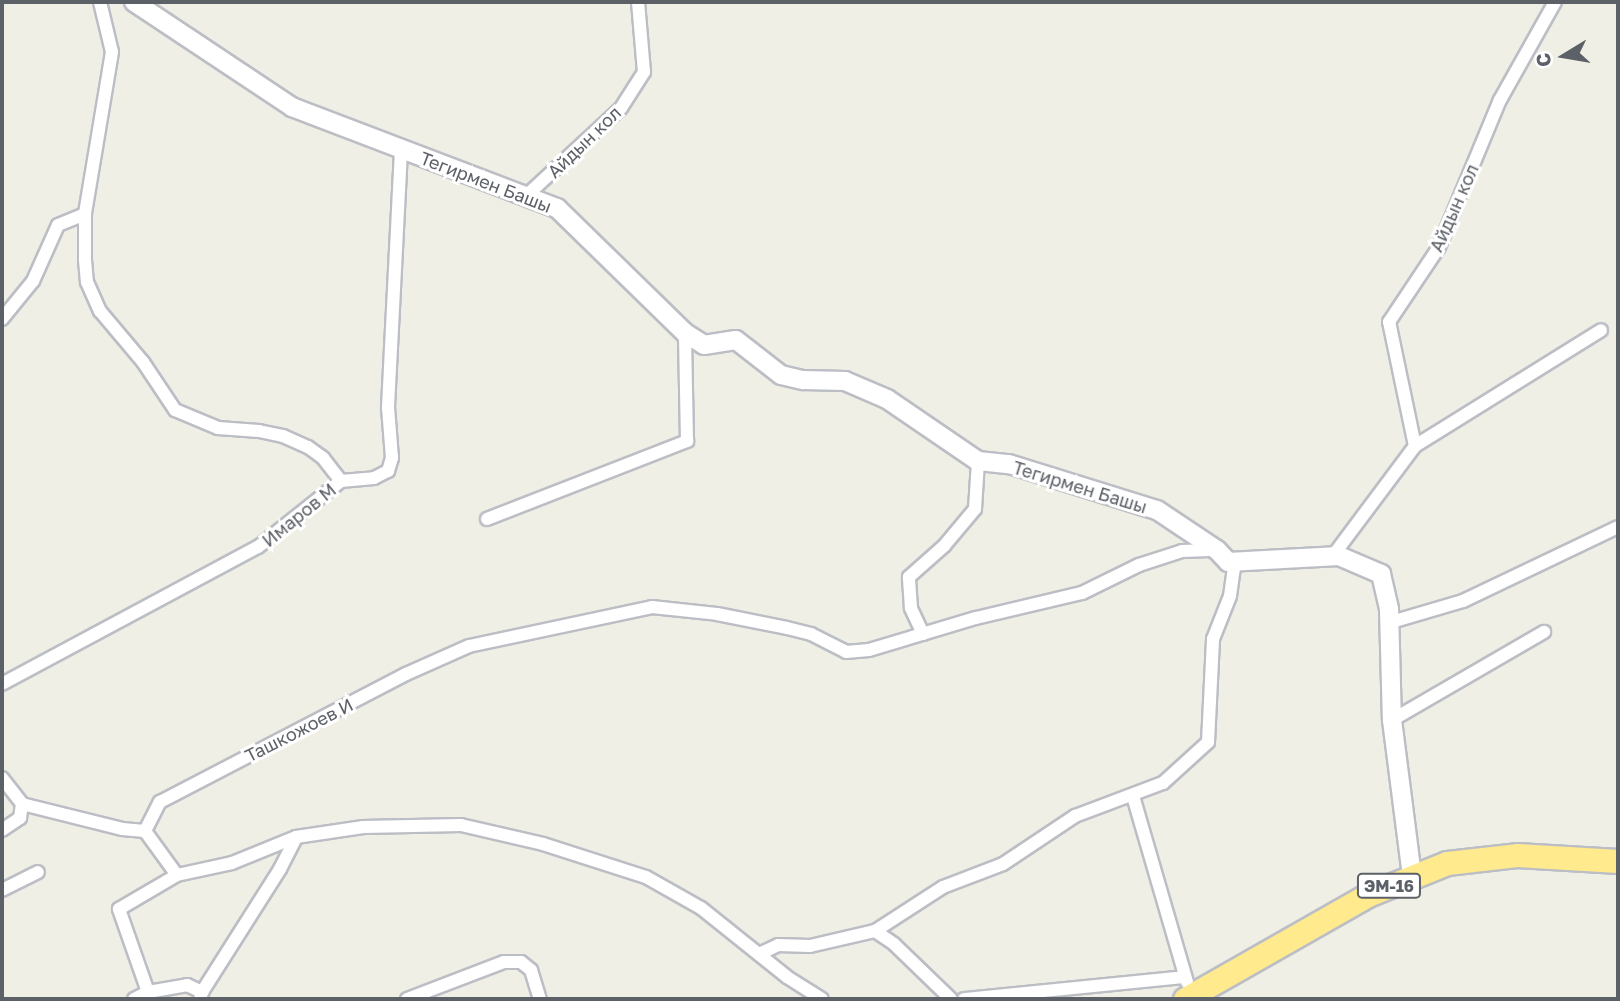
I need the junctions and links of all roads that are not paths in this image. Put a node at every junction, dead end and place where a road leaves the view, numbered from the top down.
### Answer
1 (100, 2) edge
2 (134, 2) edge
3 (638, 2) edge
4 (1555, 2) edge
5 (401, 149) junction
6 (526, 196) junction
7 (85, 214) junction
8 (2, 319) edge
9 (1601, 330) dead end
10 (685, 333) junction
11 (1416, 446) junction
12 (978, 461) junction
13 (341, 481) junction
14 (487, 519) dead end
15 (1618, 527) edge
16 (1222, 556) junction
17 (1332, 557) junction
18 (1388, 623) junction
19 (1545, 632) dead end
20 (923, 634) junction
21 (2, 684) edge
22 (1392, 720) junction
23 (2, 778) edge
24 (1133, 796) junction
25 (22, 804) junction
26 (2, 830) edge
27 (145, 831) junction
28 (296, 837) junction
29 (1618, 861) edge
30 (38, 872) dead end
31 (177, 875) junction
32 (1412, 876) junction
33 (2, 890) edge
34 (875, 931) junction
35 (759, 954) junction
36 (1187, 991) edge
37 (148, 992) junction
38 (201, 995) edge
39 (980, 998) edge
40 (134, 999) edge
41 (407, 999) edge
42 (540, 999) edge
43 (822, 999) edge
44 (951, 999) edge
45 (964, 999) edge

1 - 7 street
2 - 5 street, Тегирмен Башы
3 - 6 street, Айдын кол
4 - 11 street, Айдын кол
5 - 6 street, Тегирмен Башы
5 - 13 street, Имаров М
6 - 10 street, Тегирмен Башы
7 - 8 street
7 - 13 street
9 - 11 street
10 - 12 street, Тегирмен Башы
10 - 14 street
11 - 17 street
12 - 16 street, Тегирмен Башы
12 - 20 street
13 - 21 street, Имаров М
15 - 18 street
16 - 17 street
16 - 20 street, Ташкожоев И
16 - 24 street
17 - 18 street
18 - 22 street
19 - 22 street
20 - 27 street, Ташкожоев И
22 - 32 street
23 - 25 street
24 - 34 street
24 - 36 street
25 - 26 street
25 - 27 street
27 - 31 street
28 - 31 street
28 - 35 street
28 - 38 street
29 - 32 highway, ЭМ-16
30 - 33 street
31 - 37 street
32 - 36 highway, ЭМ-16
34 - 35 street
34 - 44 street
35 - 43 street
36 - 39 street
37 - 38 street
37 - 40 street
39 - 45 street
41 - 42 street

